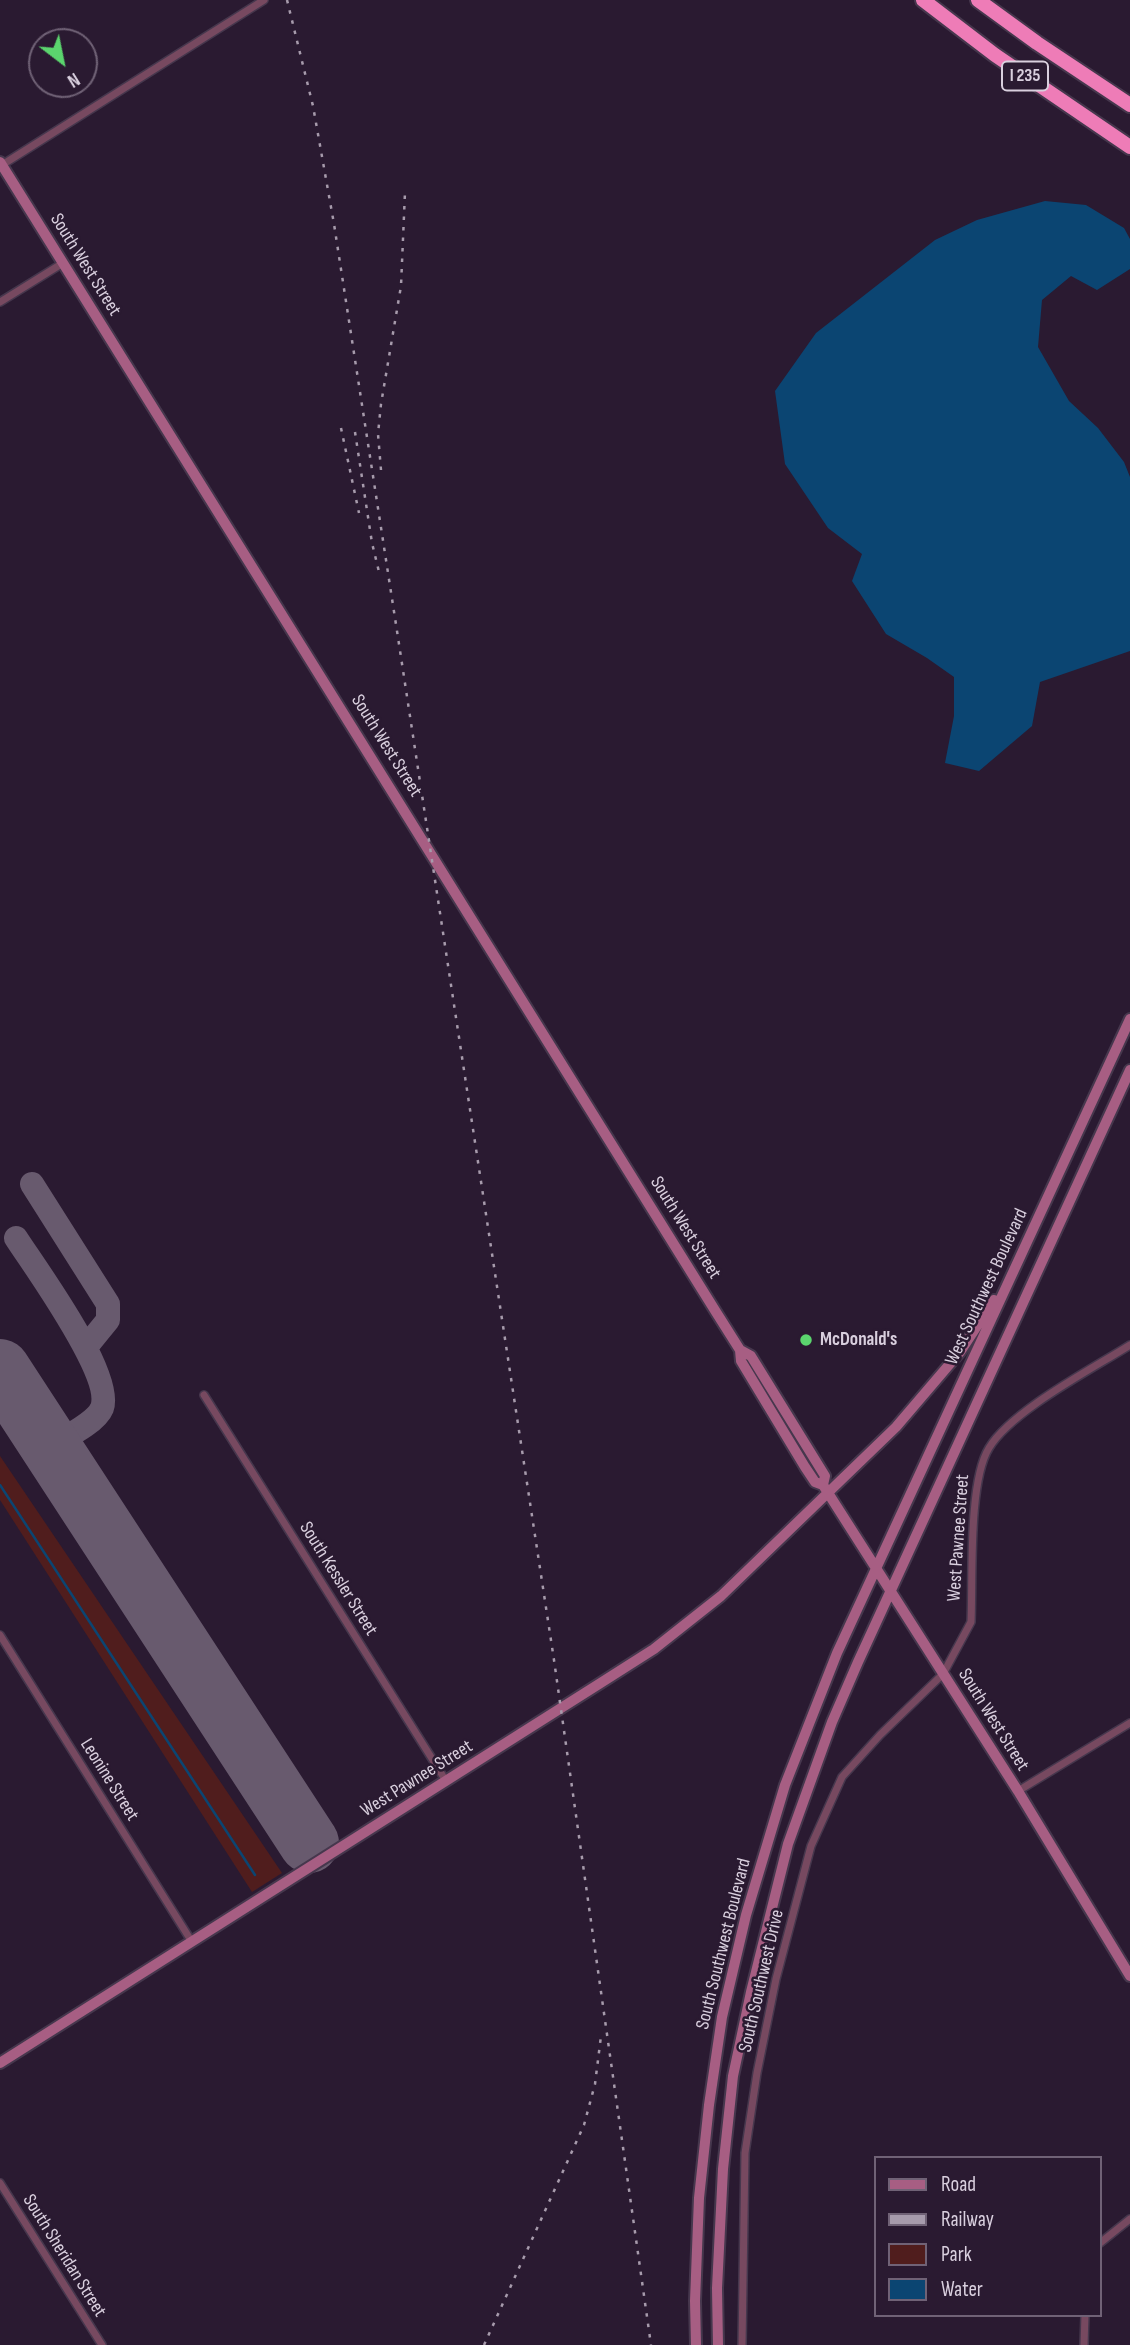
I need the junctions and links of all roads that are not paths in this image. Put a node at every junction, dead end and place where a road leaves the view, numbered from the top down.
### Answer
1 (264, 0) edge
2 (923, 0) edge
3 (978, 0) edge
4 (1130, 105) edge
5 (1130, 147) edge
6 (1, 163) edge
7 (63, 263) junction
8 (0, 302) edge
9 (1130, 1019) edge
10 (1130, 1070) edge
11 (1014, 1269) junction
12 (1130, 1345) edge
13 (204, 1395) dead end
14 (826, 1489) junction
15 (876, 1572) junction
16 (889, 1591) junction
17 (0, 1635) edge
18 (943, 1674) junction
19 (1130, 1723) edge
20 (446, 1781) junction
21 (1018, 1791) junction
22 (192, 1942) junction
23 (1130, 1976) edge
24 (0, 2063) edge
25 (0, 2183) edge
26 (1130, 2219) edge
27 (1102, 2241) edge
28 (1084, 2317) edge
29 (102, 2345) edge
30 (696, 2345) edge
31 (718, 2345) edge
32 (742, 2345) edge
33 (1084, 2345) edge

1 - 6 street
2 - 5 highway, I 235
3 - 4 highway, I 235
6 - 7 main road, South West Street
7 - 8 street
7 - 14 main road, South West Street
9 - 11 main road, West Southwest Boulevard
10 - 16 main road, West Southwest Boulevard
11 - 14 main road, West Pawnee Street
11 - 15 main road, West Southwest Boulevard
12 - 18 street, West Pawnee Street
13 - 20 street, South Kessler Street
14 - 15 main road, South West Street
14 - 20 main road, West Pawnee Street
15 - 16 main road, South West Street
15 - 30 main road, South Southwest Boulevard
16 - 18 main road, South West Street
16 - 31 main road, South Southwest Boulevard
17 - 22 street, Leonine Street
18 - 21 main road, South West Street
18 - 32 street, South Southwest Drive
19 - 21 street
20 - 22 main road, West Pawnee Street
21 - 23 main road, South West Street
22 - 24 main road, West Pawnee Street
25 - 29 street, South Sheridan Street
26 - 27 street
28 - 33 street

